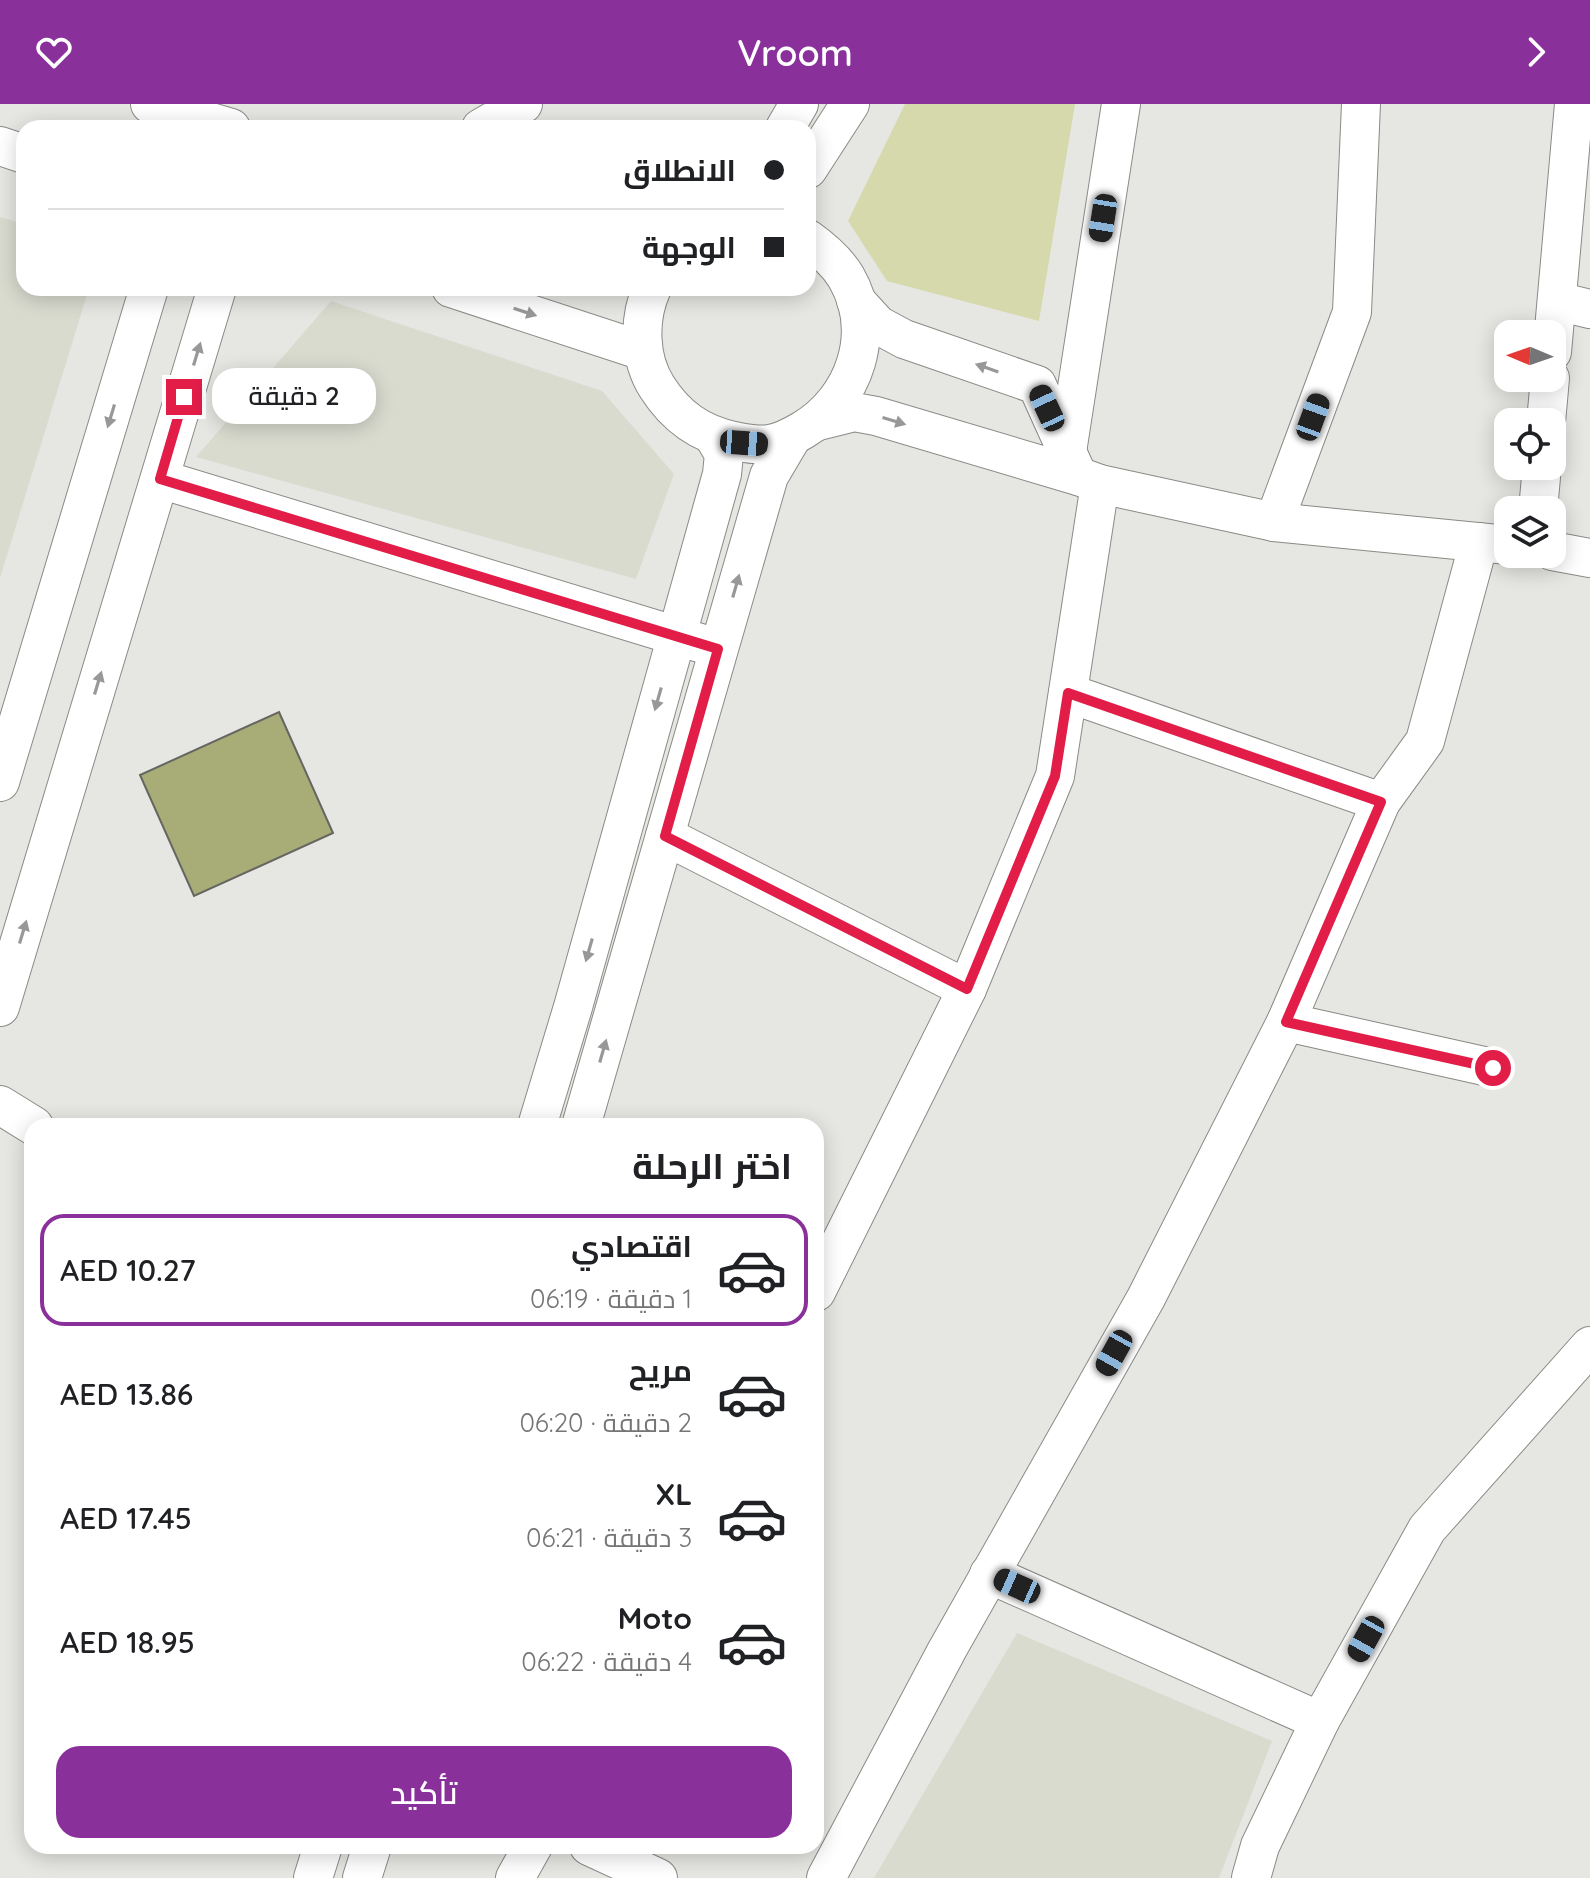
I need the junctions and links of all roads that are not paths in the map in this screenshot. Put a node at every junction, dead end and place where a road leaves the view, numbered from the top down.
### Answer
1 (150, 104) edge
2 (523, 104) edge
3 (850, 104) edge
4 (1121, 104) edge
5 (1361, 104) edge
6 (1574, 104) edge
7 (204, 120) edge
8 (495, 120) edge
9 (816, 157) edge
10 (816, 245) edge
11 (146, 296) edge
12 (215, 296) edge
13 (475, 296) edge
14 (650, 296) edge
15 (856, 301) junction
16 (1573, 305) edge
17 (643, 351) junction
18 (1081, 361) junction
19 (1037, 385) junction
20 (805, 429) junction
21 (714, 437) junction
22 (1081, 471) junction
23 (160, 479) junction
24 (1274, 522) junction
25 (1494, 544) edge
26 (1566, 554) edge
27 (1590, 558) edge
28 (676, 636) junction
29 (718, 649) junction
30 (1068, 693) junction
31 (7, 737) edge
32 (0, 782) edge
33 (1381, 802) junction
34 (665, 836) junction
35 (967, 989) junction
36 (0, 1007) edge
37 (1286, 1022) junction
38 (1493, 1068) dead end
39 (0, 1105) edge
40 (539, 1118) edge
41 (583, 1118) edge
42 (24, 1120) edge
43 (824, 1276) edge
44 (1590, 1346) edge
45 (989, 1574) junction
46 (1320, 1721) junction
47 (320, 1854) edge
48 (370, 1854) edge
49 (528, 1854) edge
50 (606, 1854) edge
51 (313, 1878) edge
52 (362, 1878) edge
53 (515, 1878) edge
54 (658, 1878) edge
55 (826, 1878) edge
56 (1251, 1878) edge

1 - 7 street
2 - 8 street
3 - 9 street
4 - 18 street
5 - 24 street
6 - 16 street
10 - 15 street
11 -> 31 street
23 -> 12 street
13 -> 17 street
14 - 17 street
19 -> 15 street
15 - 20 street
17 - 21 street
18 - 19 street
18 - 22 street
19 - 22 street
20 - 21 street
20 -> 22 street
29 -> 20 street
21 - 28 street
22 - 24 street
22 - 30 street
23 - 28 street
36 -> 23 street
24 - 25 street
25 - 33 street
26 - 27 street
28 - 29 street
28 -> 40 street
29 - 34 street
30 - 33 street
30 - 35 street
31 - 32 street
33 - 37 street
34 - 35 street
41 -> 34 street
35 - 43 street
37 - 38 street
37 - 45 street
39 - 42 street
44 - 46 street
45 - 46 street
45 - 55 street
46 - 56 street
47 - 51 street
48 - 52 street
49 - 53 street
50 - 54 street

